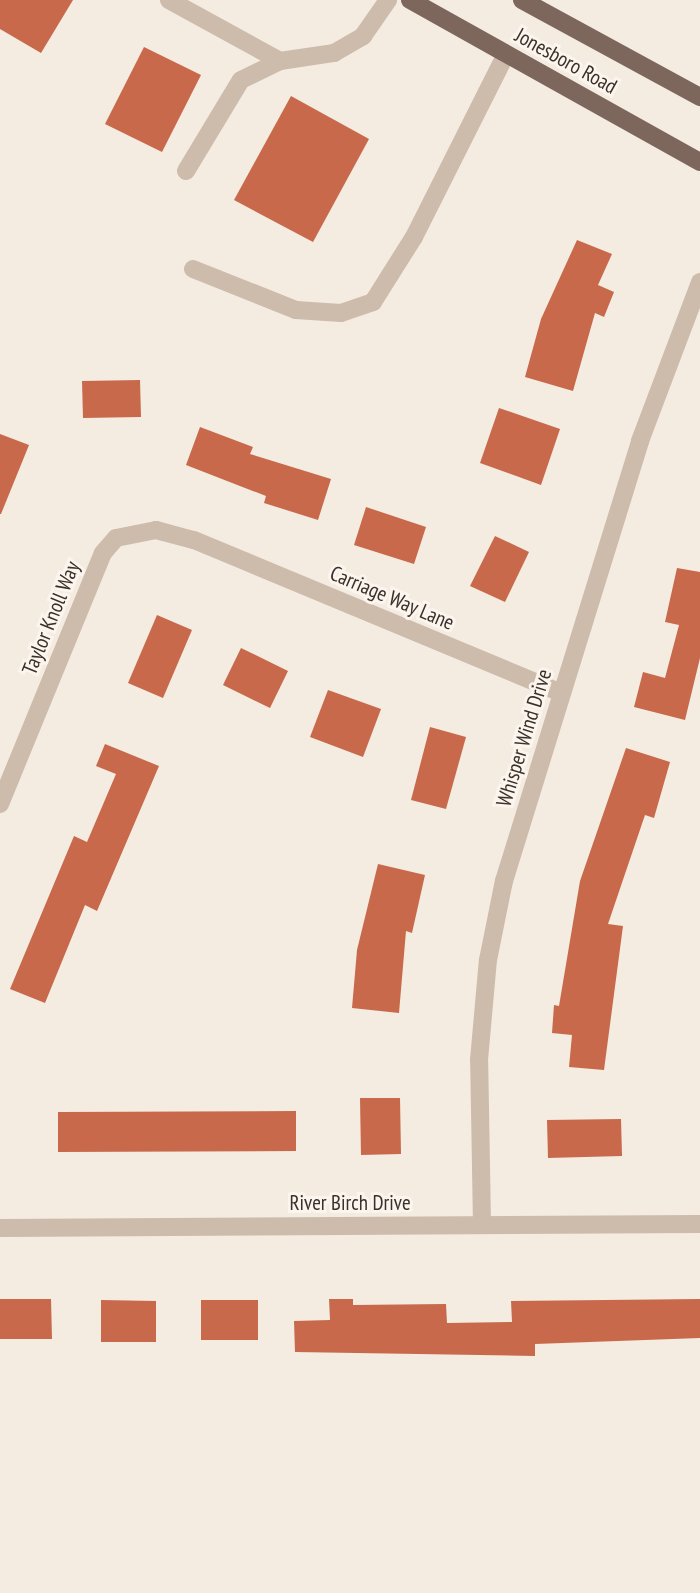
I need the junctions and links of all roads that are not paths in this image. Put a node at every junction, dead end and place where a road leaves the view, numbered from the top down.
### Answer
1 (170, 0) edge
2 (388, 0) edge
3 (410, 0) edge
4 (522, 0) edge
5 (506, 54) junction
6 (280, 61) junction
7 (700, 97) edge
8 (700, 162) edge
9 (186, 171) dead end
10 (193, 269) dead end
11 (700, 282) edge
12 (205, 544) joint
13 (561, 693) junction
14 (0, 804) edge
15 (482, 1224) junction
16 (700, 1224) edge
17 (0, 1228) edge

1 - 6 street
2 - 6 street
3 - 5 main road, Jonesboro Road
4 - 7 main road, Jonesboro Road
5 - 8 main road, Jonesboro Road
5 - 10 street
6 - 9 street
11 - 13 street, Whisper Wind Drive
12 - 13 street, Carriage Way Lane
12 - 14 street, Taylor Knoll Way
13 - 15 street, Whisper Wind Drive
15 - 16 street, River Birch Drive
15 - 17 street, River Birch Drive

